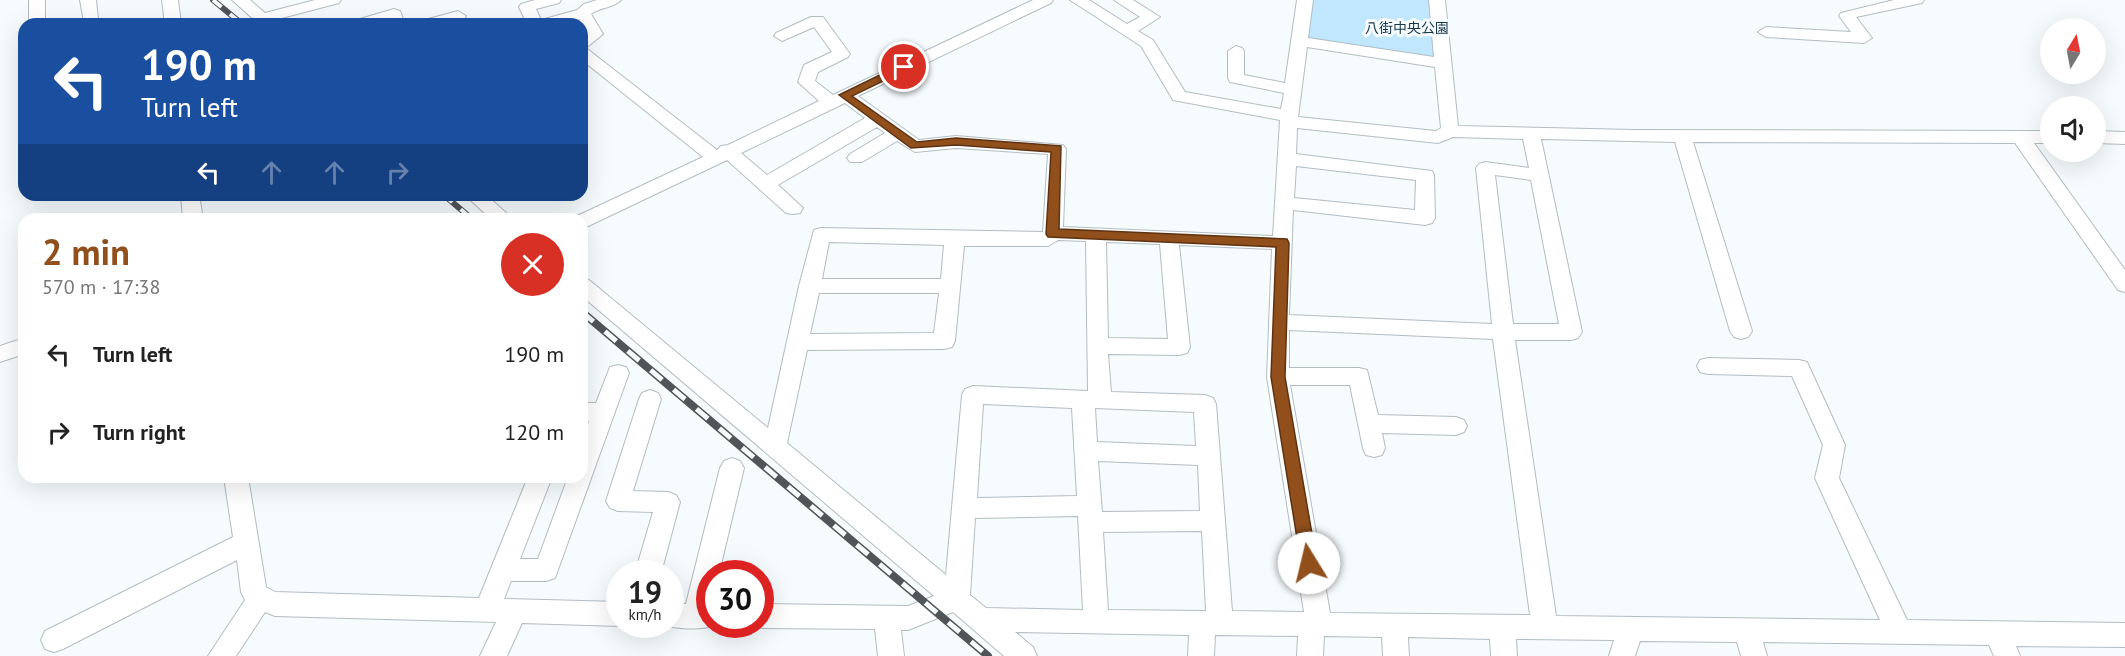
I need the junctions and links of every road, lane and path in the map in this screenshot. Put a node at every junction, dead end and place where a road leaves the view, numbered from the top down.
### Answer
1 (37, 0) edge
2 (88, 0) edge
3 (170, 0) edge
4 (240, 0) edge
5 (333, 0) edge
6 (553, 0) edge
7 (613, 0) edge
8 (1045, 0) edge
9 (1077, 0) edge
10 (1122, 0) edge
11 (1305, 0) edge
12 (1437, 0) edge
13 (1916, 0) edge
14 (584, 13) junction
15 (38, 18) edge
16 (90, 18) edge
17 (172, 18) edge
18 (262, 18) edge
19 (276, 18) edge
20 (380, 18) edge
21 (395, 18) edge
22 (532, 18) edge
23 (566, 18) edge
24 (587, 18) edge
25 (588, 21) edge
26 (1127, 30) junction
27 (1766, 32) dead end
28 (782, 36) dead end
29 (588, 39) edge
30 (1298, 41) junction
31 (1236, 51) dead end
32 (588, 56) edge
33 (1443, 63) junction
34 (1292, 89) junction
35 (838, 98) junction
36 (877, 119) junction
37 (1289, 119) junction
38 (1450, 131) junction
39 (897, 133) junction
40 (1531, 133) junction
41 (1682, 136) junction
42 (2020, 136) junction
43 (2040, 137) edge
44 (2106, 137) edge
45 (2125, 138) edge
46 (721, 154) junction
47 (856, 158) dead end
48 (1287, 159) junction
49 (1539, 175) junction
50 (766, 184) junction
51 (481, 201) edge
52 (1284, 202) junction
53 (793, 208) dead end
54 (496, 213) edge
55 (588, 219) edge
56 (1053, 234) junction
57 (1096, 235) junction
58 (955, 238) junction
59 (1169, 238) junction
60 (1282, 243) junction
61 (2125, 285) edge
62 (809, 286) junction
63 (950, 286) junction
64 (588, 290) edge
65 (1278, 322) junction
66 (1741, 331) dead end
67 (1503, 332) junction
68 (797, 342) junction
69 (1096, 346) junction
70 (18, 348) edge
71 (0, 354) edge
72 (1708, 366) dead end
73 (618, 373) dead end
74 (1278, 377) junction
75 (651, 399) dead end
76 (1092, 400) junction
77 (593, 412) edge
78 (1369, 424) junction
79 (1456, 426) dead end
80 (588, 439) edge
81 (775, 446) junction
82 (1374, 448) dead end
83 (1086, 451) junction
84 (1209, 456) junction
85 (732, 468) dead end
86 (237, 483) edge
87 (538, 483) edge
88 (578, 483) edge
89 (964, 508) junction
90 (1090, 514) junction
91 (1213, 521) junction
92 (246, 543) junction
93 (652, 560) edge
94 (714, 560) edge
95 (504, 570) junction
96 (260, 599) junction
97 (957, 599) junction
98 (487, 610) junction
99 (515, 611) junction
100 (606, 614) edge
101 (774, 616) edge
102 (886, 617) junction
103 (981, 620) junction
104 (1096, 621) junction
105 (1212, 623) junction
106 (1315, 624) junction
107 (1395, 625) junction
108 (1502, 627) junction
109 (1545, 627) junction
110 (1631, 628) junction
111 (1746, 630) junction
112 (1899, 632) junction
113 (2125, 635) edge
114 (54, 639) dead end
115 (2002, 645) edge
116 (221, 656) edge
117 (493, 656) edge
118 (891, 656) edge
119 (1024, 656) edge
120 (1201, 656) edge
121 (1310, 656) edge
122 (1395, 656) edge
123 (1504, 656) edge
124 (1622, 656) edge
125 (1754, 656) edge

1 - 15 street
2 - 16 street
3 - 17 street
4 - 18 street
5 - 19 street
6 - 22 street
7 - 14 street
8 - 35 street
9 - 26 street
10 - 26 street
11 - 30 street
12 - 33 street
13 - 27 street
14 - 23 street
14 - 24 street
20 - 21 street
25 - 29 street
26 - 37 street
28 - 35 street
30 - 33 street
30 - 34 street
31 - 34 street
32 - 46 street
33 - 38 street
34 - 37 street
35 - 36 street
35 - 46 street
36 - 39 street
36 - 50 street
37 - 38 street
37 - 48 street
38 - 40 street
39 - 47 street
39 - 56 street
40 - 41 street
40 - 49 street
41 - 42 street
41 - 66 street
42 - 43 street
42 - 61 street
44 - 45 street
46 - 50 street
46 - 55 street
48 - 52 street
48 - 52 street
49 - 67 street
49 - 67 street
50 - 53 street
51 - 54 street
52 - 60 street
56 - 57 street
56 - 58 street
57 - 59 street
57 - 69 street
58 - 62 street
58 - 63 street
59 - 60 street
59 - 69 street
60 - 65 street
62 - 63 street
62 - 68 street
63 - 68 street
64 - 81 street
65 - 67 street
65 - 74 street
67 - 109 street
68 - 81 street
69 - 76 street
70 - 71 street
72 - 112 street
73 - 77 street
74 - 78 street
74 - 106 street
75 - 93 street
76 - 83 street
76 - 84 street
76 - 89 street
77 - 80 street
78 - 79 street
78 - 82 street
81 - 97 street
83 - 84 street
83 - 90 street
84 - 91 street
85 - 94 street
86 - 92 street
87 - 95 street
88 - 95 street
89 - 90 street
89 - 97 street
90 - 91 street
90 - 104 street
91 - 105 street
92 - 96 street
92 - 114 street
95 - 98 street
96 - 98 street
96 - 116 street
97 - 102 street
97 - 103 street
98 - 99 street
99 - 100 street
99 - 117 street
101 - 102 street
102 - 118 street
103 - 104 street
103 - 119 street
104 - 105 street
105 - 106 street
105 - 120 street
106 - 107 street
106 - 121 street
107 - 108 street
107 - 122 street
108 - 109 street
108 - 123 street
109 - 110 street
110 - 111 street
110 - 124 street
111 - 112 street
111 - 125 street
112 - 115 street
113 - 115 street

